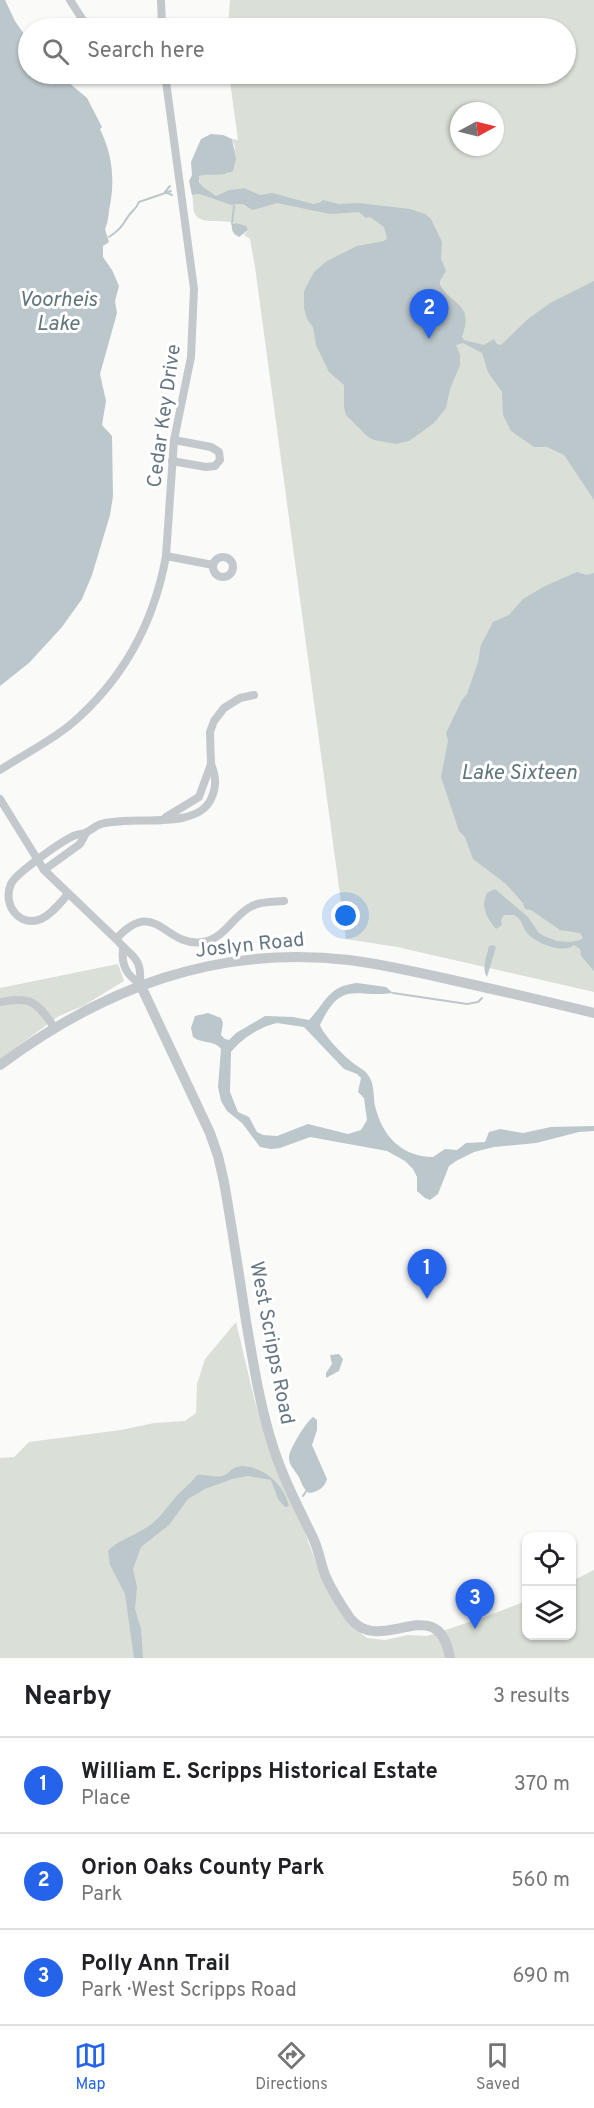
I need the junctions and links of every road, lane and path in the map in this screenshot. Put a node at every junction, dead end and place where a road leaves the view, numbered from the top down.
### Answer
1 (70, 0) edge
2 (161, 0) edge
3 (82, 18) edge
4 (162, 18) edge
5 (166, 84) edge
6 (174, 440) junction
7 (172, 461) junction
8 (166, 556) junction
9 (213, 565) dead end
10 (254, 695) dead end
11 (211, 764) junction
12 (0, 770) edge
13 (0, 799) edge
14 (162, 819) junction
15 (86, 833) junction
16 (36, 861) junction
17 (44, 870) junction
18 (68, 894) junction
19 (284, 901) dead end
20 (116, 939) junction
21 (123, 949) junction
22 (140, 984) junction
23 (0, 1002) edge
24 (594, 1013) edge
25 (54, 1028) junction
26 (0, 1065) edge
27 (450, 1658) edge

1 - 3 street
2 - 4 street
5 - 6 street, Cedar Key Drive
6 - 7 street, Cedar Key Drive
6 - 7 street
7 - 8 street, Cedar Key Drive
8 - 9 street
8 - 12 street, Cedar Key Drive
10 - 11 street
11 - 14 street
11 - 14 street
13 - 16 street, West Scripps Road
14 - 15 street
15 - 16 street
15 - 17 street
16 - 17 street, West Scripps Road
16 - 18 street
17 - 18 street, West Scripps Road
18 - 20 street, West Scripps Road
19 - 20 street
20 - 21 street, West Scripps Road
21 - 22 street, West Scripps Road
21 - 22 street, West Scripps Road
22 - 24 street, Joslyn Road
22 - 25 street, Joslyn Road
22 - 27 street, West Scripps Road
23 - 25 street
25 - 26 street, Joslyn Road

